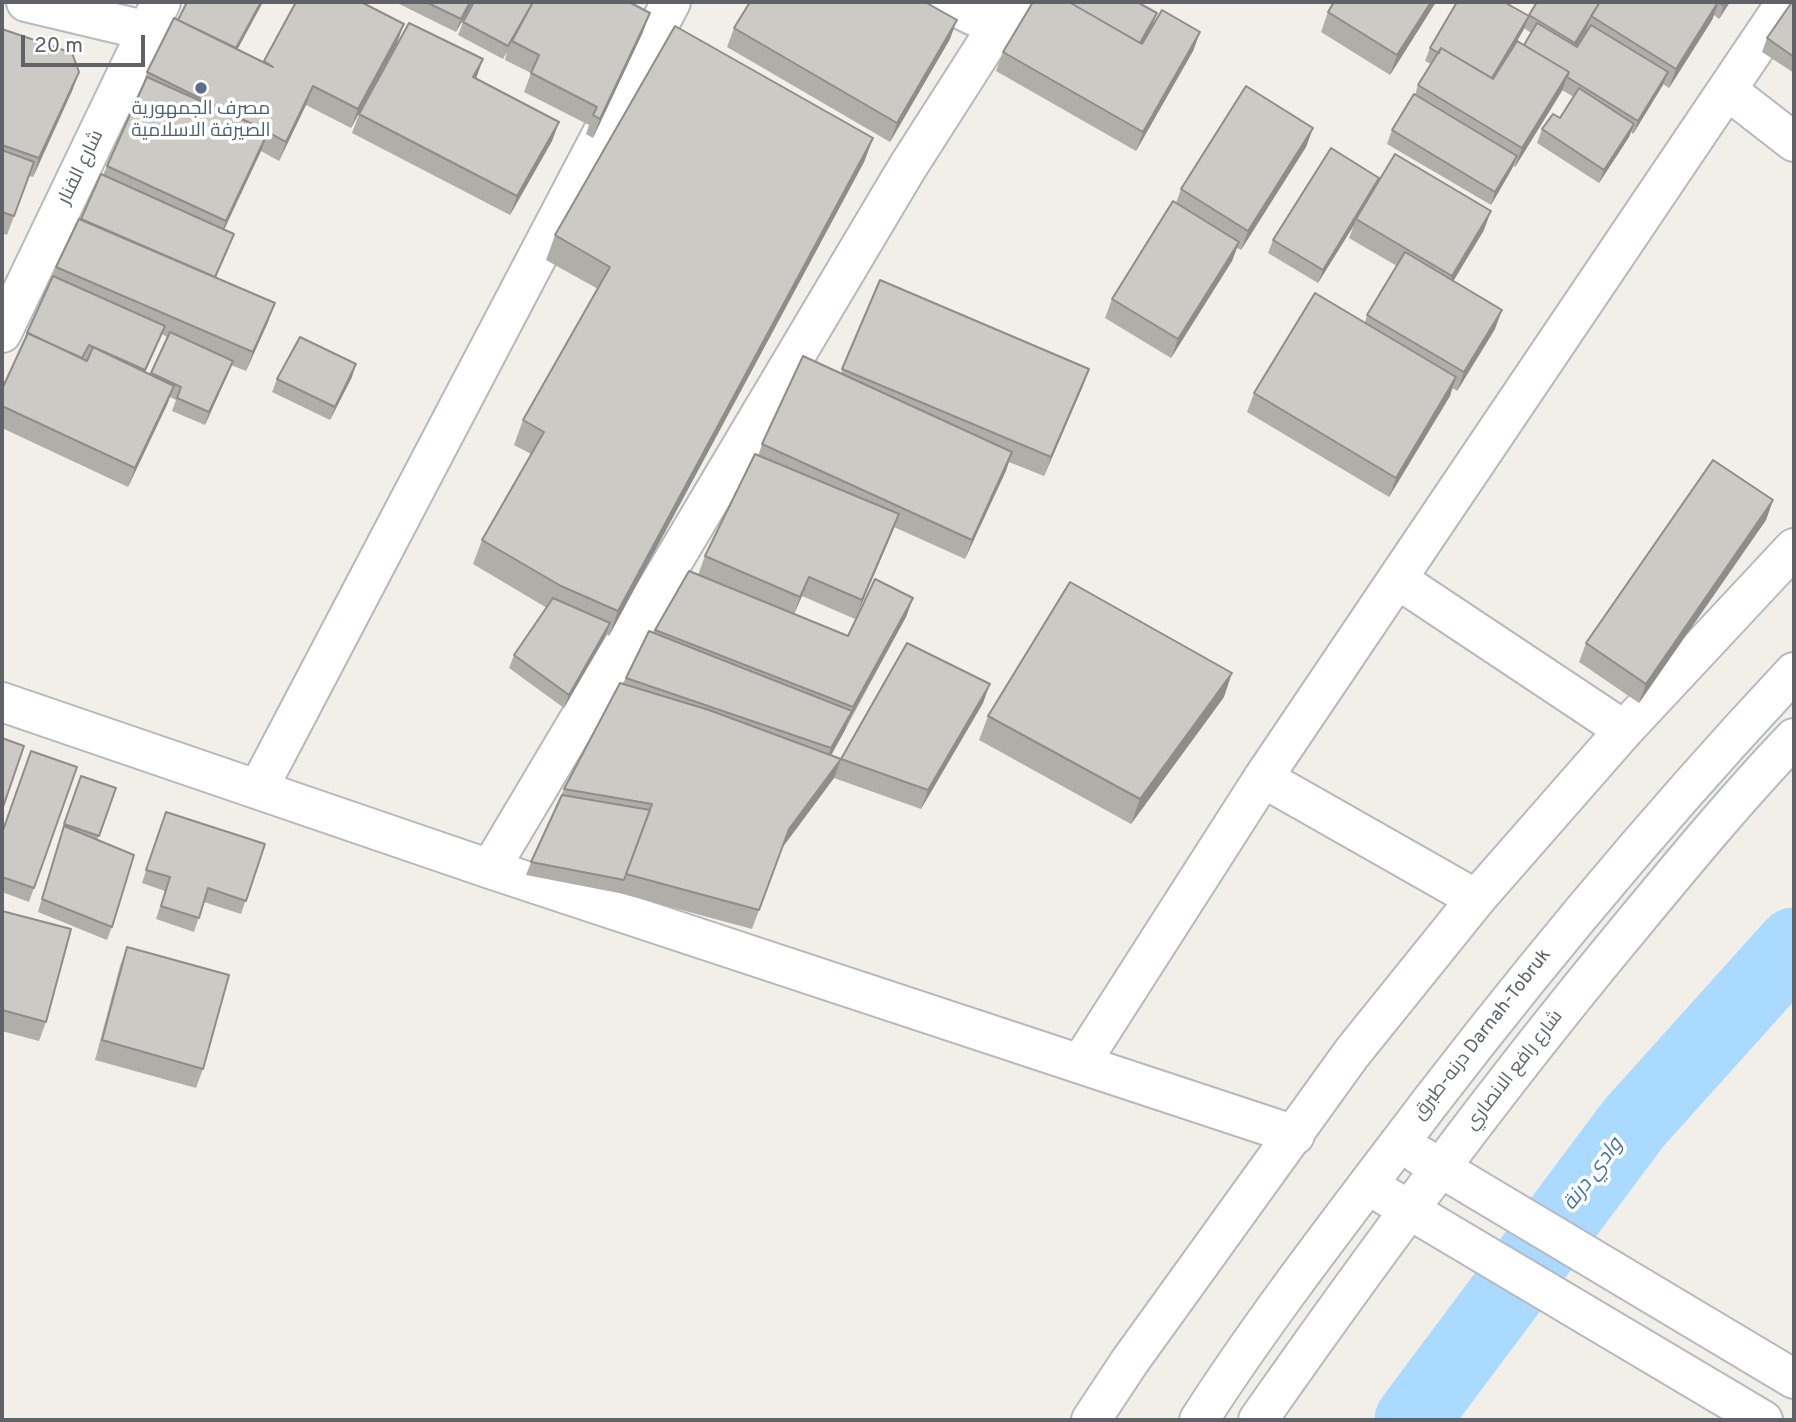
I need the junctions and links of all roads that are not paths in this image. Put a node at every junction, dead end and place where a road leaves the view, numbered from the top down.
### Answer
1 (26, 2) edge
2 (671, 2) edge
3 (945, 2) edge
4 (1786, 2) edge
5 (1005, 14) edge
6 (154, 16) edge
7 (1727, 90) junction
8 (1794, 142) edge
9 (2, 333) edge
10 (1794, 548) edge
11 (1397, 579) junction
12 (1794, 672) edge
13 (2, 702) edge
14 (1623, 730) junction
15 (1794, 738) edge
16 (1263, 778) junction
17 (258, 789) junction
18 (490, 869) junction
19 (1476, 899) junction
20 (1080, 1063) junction
21 (1295, 1135) junction
22 (1399, 1143) junction
23 (1440, 1167) junction
24 (1367, 1185) junction
25 (1409, 1209) junction
26 (1794, 1379) edge
27 (1091, 1420) edge
28 (1199, 1420) edge
29 (1258, 1420) edge
30 (1763, 1420) edge

1 - 6 street
2 - 17 street
3 - 5 street
4 - 7 street
5 - 18 street
6 - 9 street, شارع الفنار
7 - 8 street
7 - 11 street
10 - 14 street
11 - 14 street
11 - 16 street
12 - 22 street, درنه-طبرق Darnah-Tobruk
13 - 17 street
14 - 19 street
15 - 23 street, شارع رافع الانصاري
16 - 19 street
16 - 20 street
17 - 18 street
18 - 20 street
19 - 21 street
20 - 21 street
21 - 27 street
22 - 23 street
22 - 24 street, درنه-طبرق Darnah-Tobruk
23 - 25 street, شارع رافع الانصاري
23 - 26 street
24 - 25 street
24 - 28 street, درنه-طبرق Darnah-Tobruk
25 - 29 street, شارع رافع الانصاري
25 - 30 street

